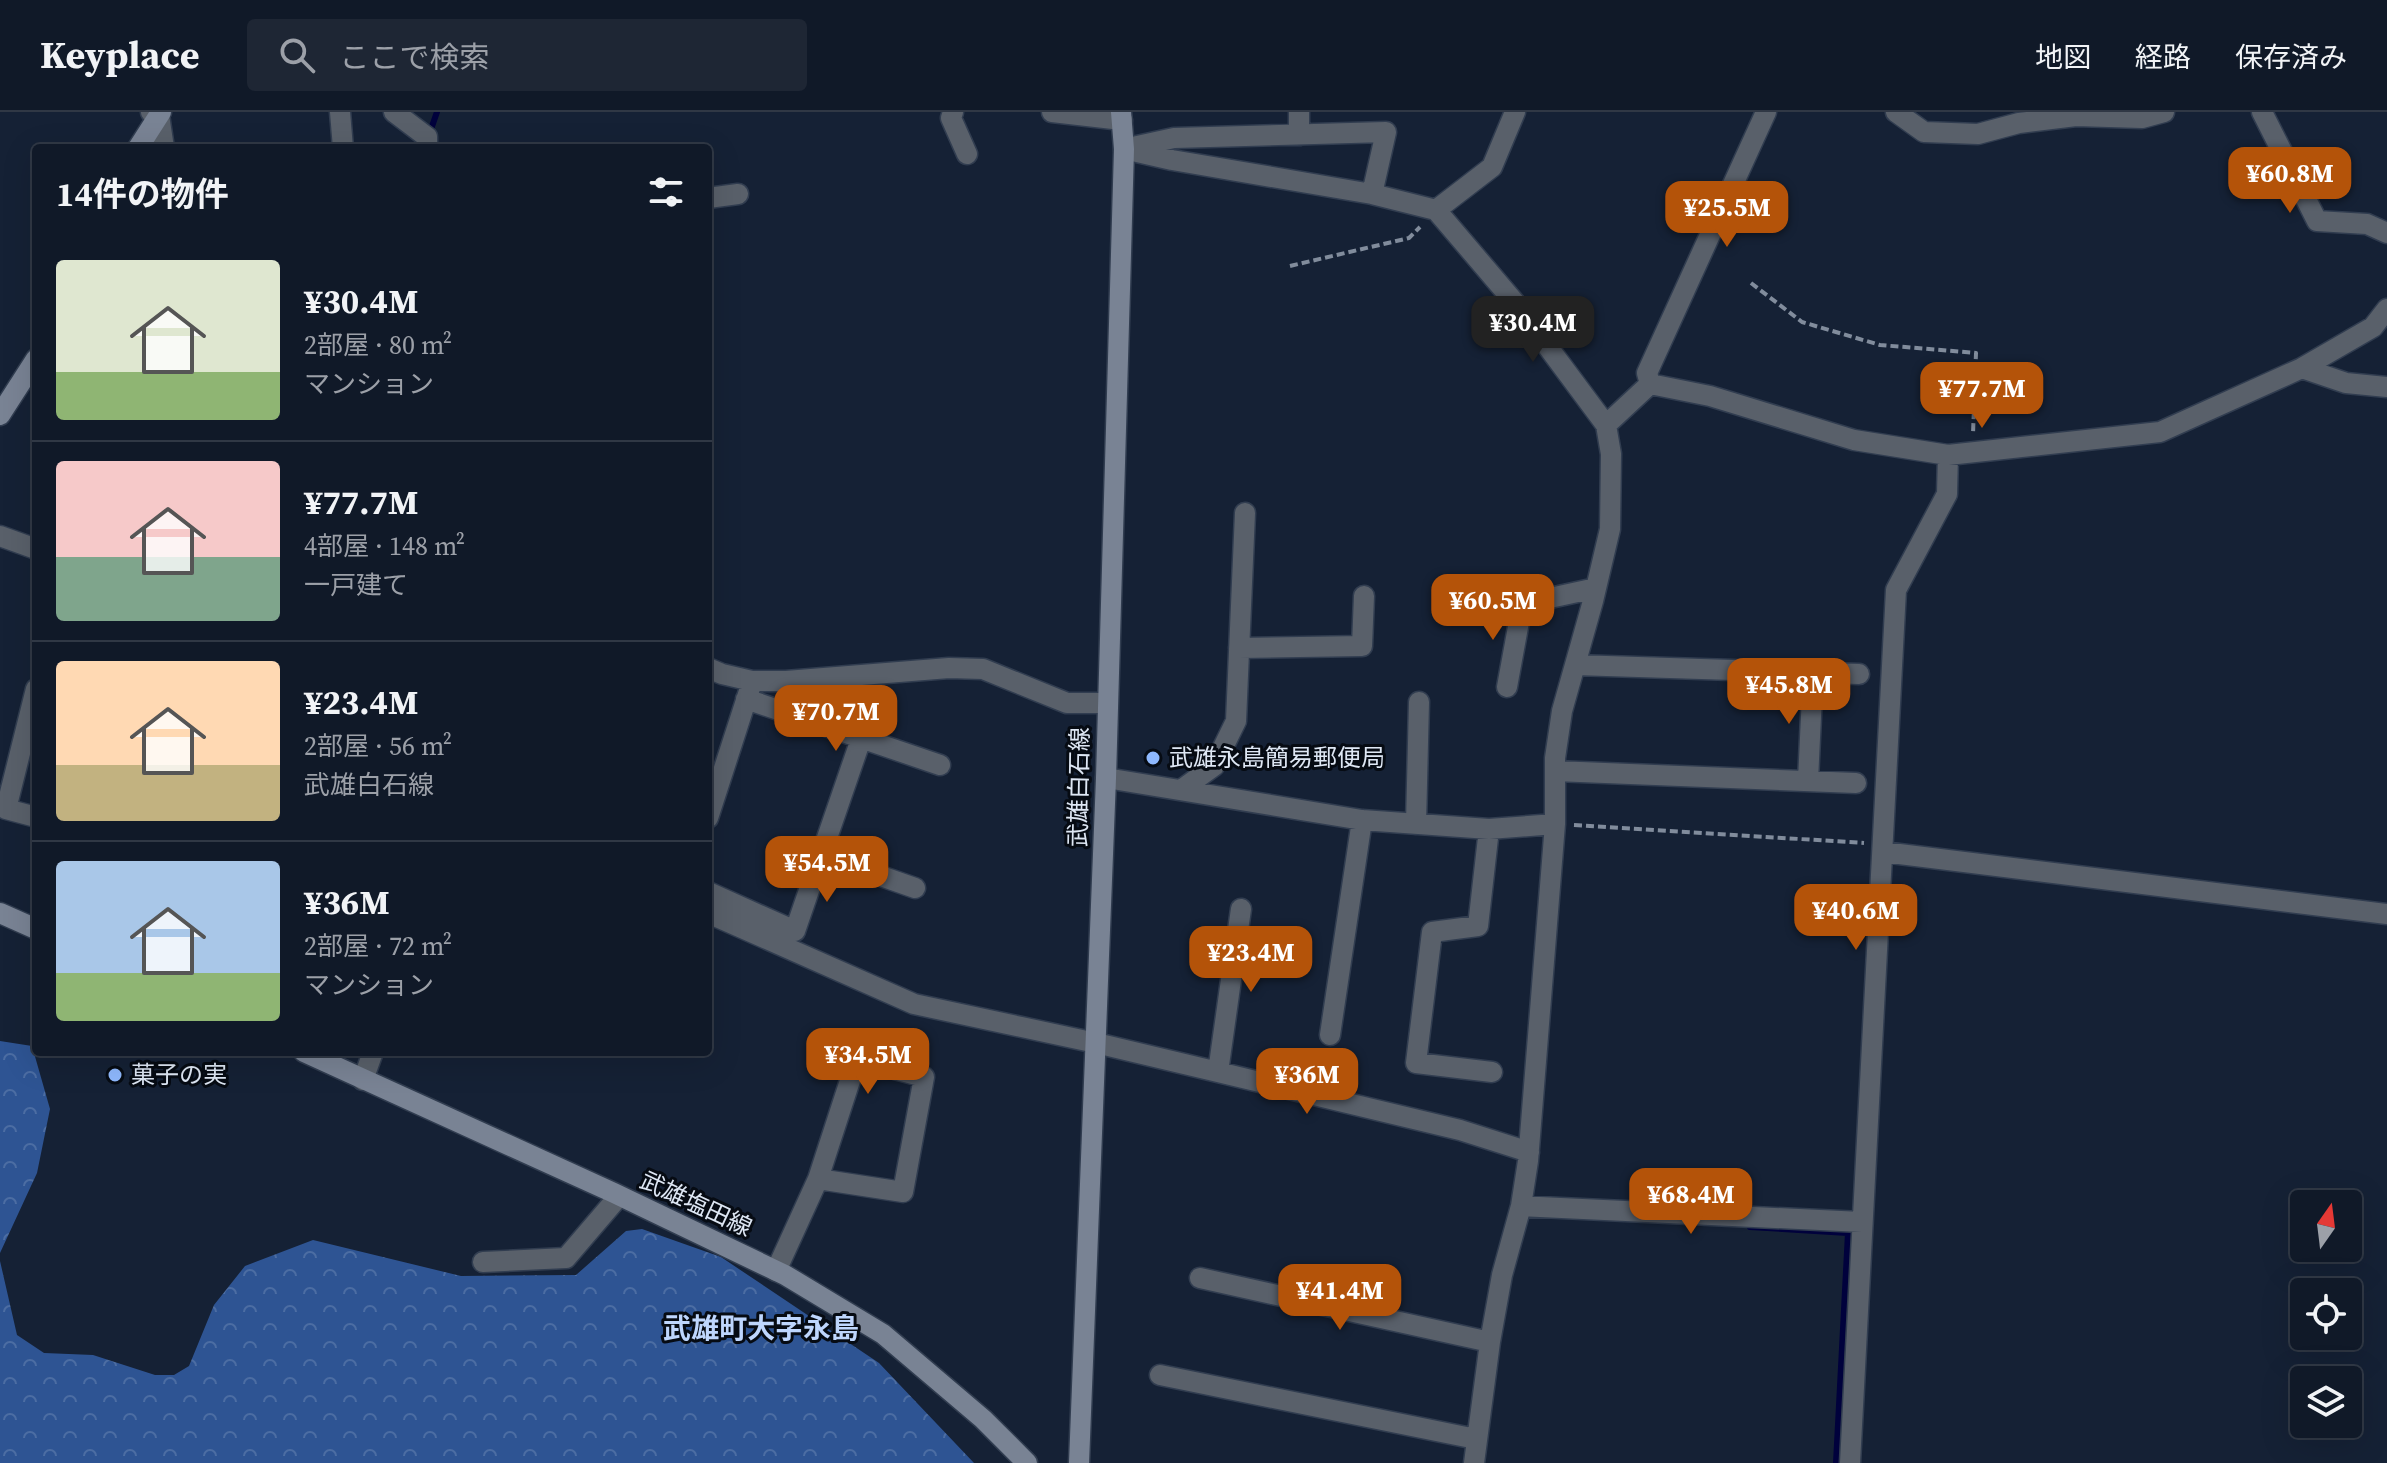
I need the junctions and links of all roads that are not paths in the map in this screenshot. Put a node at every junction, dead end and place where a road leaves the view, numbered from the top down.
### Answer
1 (340, 112) edge
2 (394, 112) edge
3 (953, 112) edge
4 (1052, 112) edge
5 (1299, 112) edge
6 (1515, 112) edge
7 (1766, 112) edge
8 (1896, 112) edge
9 (2164, 112) edge
10 (2262, 112) edge
11 (157, 113) edge
12 (1122, 116) edge
13 (1299, 135) junction
14 (140, 144) edge
15 (163, 144) edge
16 (343, 144) edge
17 (427, 144) edge
18 (1124, 149) junction
19 (967, 154) dead end
20 (738, 194) dead end
21 (1372, 194) junction
22 (712, 197) edge
23 (1436, 210) junction
24 (2387, 233) edge
25 (2387, 309) edge
26 (32, 365) edge
27 (2302, 368) junction
28 (1650, 384) junction
29 (2387, 387) edge
30 (0, 415) edge
31 (1606, 425) junction
32 (1948, 455) junction
33 (1245, 513) dead end
34 (0, 536) edge
35 (32, 548) edge
36 (1596, 588) junction
37 (1364, 596) dead end
38 (1522, 605) junction
39 (1494, 617) dead end
40 (1239, 648) junction
41 (1575, 665) junction
42 (712, 670) edge
43 (1813, 673) junction
44 (1859, 674) dead end
45 (1507, 687) dead end
46 (749, 690) junction
47 (1419, 702) dead end
48 (1107, 703) junction
49 (32, 705) edge
50 (861, 739) junction
51 (940, 765) dead end
52 (1555, 771) junction
53 (1106, 778) junction
54 (1808, 781) junction
55 (1856, 783) dead end
56 (712, 789) edge
57 (1181, 790) junction
58 (32, 816) edge
59 (1362, 820) junction
60 (1416, 824) junction
61 (1555, 824) junction
62 (1489, 829) junction
63 (1883, 852) junction
64 (821, 855) junction
65 (915, 888) dead end
66 (712, 894) edge
67 (1241, 909) dead end
68 (0, 913) edge
69 (2387, 914) edge
70 (712, 915) edge
71 (32, 927) edge
72 (1330, 1035) dead end
73 (1096, 1043) junction
74 (312, 1056) edge
75 (372, 1056) edge
76 (1218, 1072) junction
77 (1492, 1072) dead end
78 (363, 1080) junction
79 (1529, 1152) junction
80 (818, 1179) junction
81 (619, 1196) junction
82 (1521, 1206) junction
83 (1862, 1222) junction
84 (483, 1262) dead end
85 (776, 1271) junction
86 (1200, 1278) dead end
87 (1490, 1342) junction
88 (1160, 1375) dead end
89 (1476, 1439) junction
90 (1027, 1463) edge
91 (1079, 1463) edge
92 (1474, 1463) edge
93 (1850, 1463) edge

1 - 16 street
2 - 17 street
3 - 19 street
4 - 12 street
5 - 13 street
6 - 23 street
7 - 28 street
8 - 9 street
10 - 24 street
11 - 14 main road
11 - 15 street
12 - 18 main road, 武雄白石線
13 - 18 street
13 - 21 street
18 - 21 street
18 - 48 main road, 武雄白石線
20 - 22 street
21 - 23 street
23 - 31 street
25 - 27 street
26 - 30 main road
27 - 29 street
27 - 32 street
28 - 31 street
28 - 32 street
31 - 36 street
32 - 63 street
33 - 40 street
34 - 35 street
36 - 38 street
36 - 41 street
37 - 40 street
38 - 39 street
38 - 45 street
40 - 57 street
41 - 43 street
41 - 52 street
42 - 46 street
43 - 44 street
43 - 54 street
46 - 48 street
46 - 50 street
46 - 56 street
47 - 60 street
48 - 53 main road, 武雄白石線
49 - 58 street
50 - 51 street
50 - 64 street
52 - 54 street
52 - 61 street
53 - 57 street
53 - 73 main road, 武雄白石線
54 - 55 street
57 - 59 street
59 - 60 street
59 - 72 street
60 - 62 street
61 - 62 street
61 - 79 street
62 - 77 street
63 - 69 street
63 - 83 street
64 - 65 street
64 - 66 street
67 - 76 street
68 - 71 main road
70 - 73 street
73 - 76 street
73 - 91 main road, 武雄白石線
74 - 78 main road, 武雄塩田線
75 - 78 street
76 - 79 street
78 - 81 main road, 武雄塩田線
79 - 82 street
80 - 80 street
80 - 85 street
81 - 84 street
81 - 85 main road, 武雄塩田線
82 - 83 street
82 - 87 street
83 - 93 street
85 - 90 main road, 武雄塩田線
86 - 87 street
87 - 89 street
88 - 89 street
89 - 92 street

